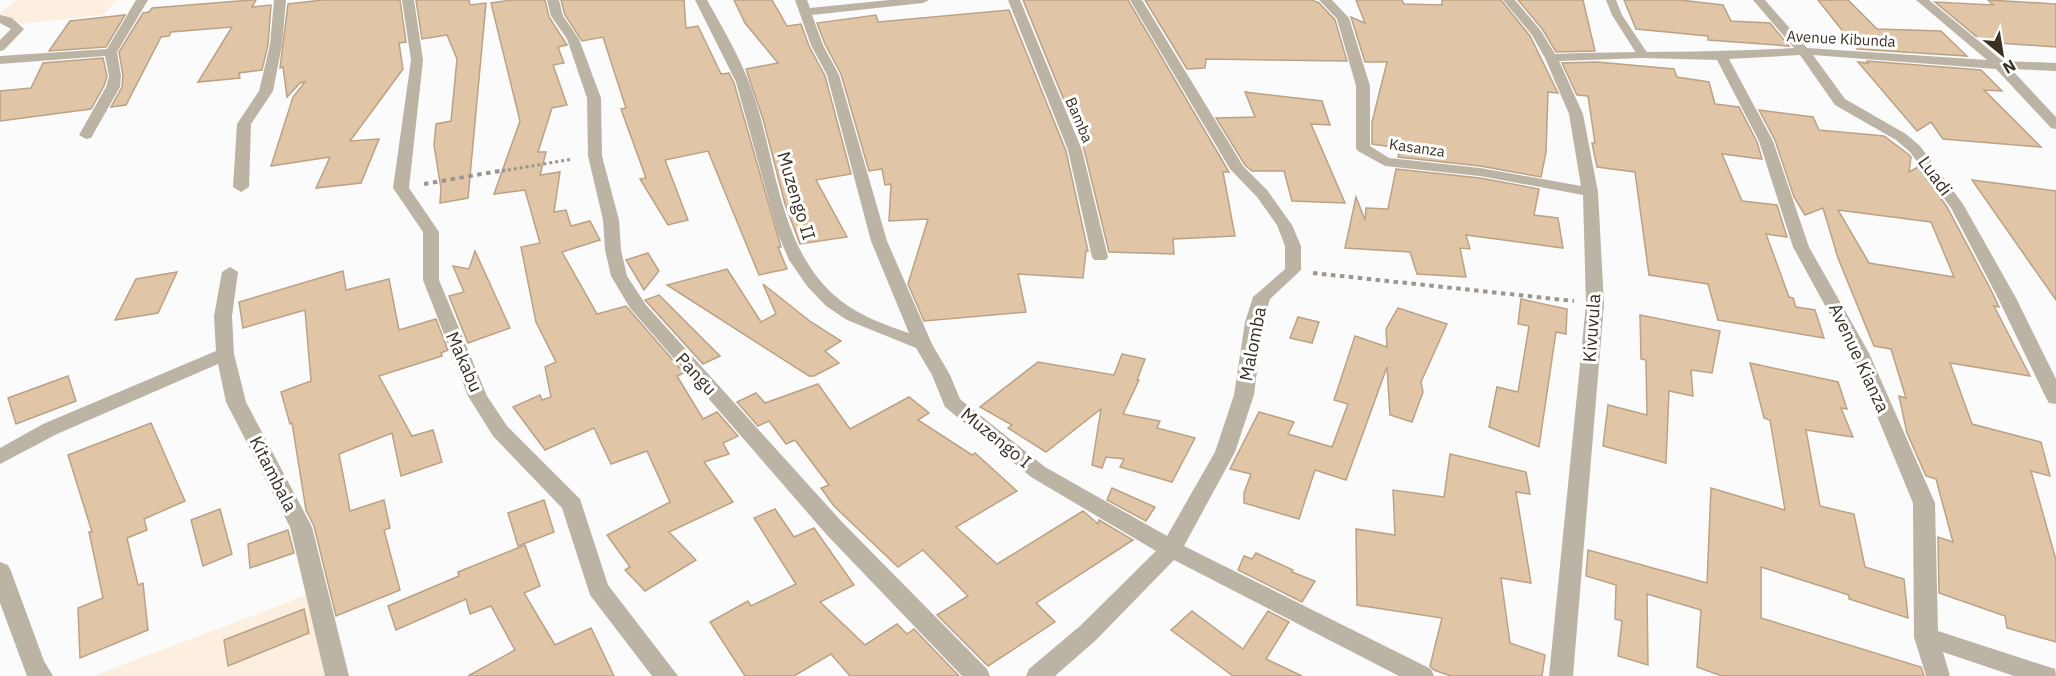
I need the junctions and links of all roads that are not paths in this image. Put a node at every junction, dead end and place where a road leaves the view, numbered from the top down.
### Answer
1 (142, 0) edge
2 (280, 0) edge
3 (408, 0) edge
4 (553, 0) edge
5 (701, 0) edge
6 (923, 0) edge
7 (1014, 0) edge
8 (1136, 0) edge
9 (1325, 0) edge
10 (1509, 0) edge
11 (1611, 0) edge
12 (1759, 0) edge
13 (1922, 0) edge
14 (803, 6) edge
15 (0, 19) edge
16 (0, 47) edge
17 (1803, 51) junction
18 (111, 52) junction
19 (1642, 54) junction
20 (1720, 56) junction
21 (1551, 58) junction
22 (0, 60) edge
23 (2000, 65) junction
24 (2056, 67) edge
25 (2056, 125) edge
26 (86, 135) dead end
27 (241, 187) dead end
28 (1590, 192) junction
29 (1100, 257) dead end
30 (230, 272) dead end
31 (923, 344) junction
32 (225, 354) junction
33 (2056, 398) edge
34 (0, 457) edge
35 (1171, 549) junction
36 (0, 571) edge
37 (1926, 637) junction
38 (41, 676) edge
39 (337, 676) edge
40 (666, 676) edge
41 (978, 676) edge
42 (1038, 676) edge
43 (1422, 676) edge
44 (1561, 676) edge
45 (1938, 676) edge
46 (2046, 676) edge

1 - 18 street
2 - 27 street
3 - 40 street, Makabu
4 - 41 street, Pangu
5 - 31 street, Muzengo II
6 - 14 street
7 - 29 street, Bamba
8 - 35 street, Malomba
9 - 28 street, Kasanza
10 - 21 street, Kivuvula
11 - 19 lane
12 - 17 street, Luadi
13 - 23 street
14 - 31 street, Muzengo I
15 - 16 street
17 - 20 street, Avenue Kibunda
17 - 23 street, Avenue Kibunda
17 - 33 street, Luadi
18 - 22 street
18 - 26 street
19 - 20 street, Avenue Kibunda
19 - 21 street, Avenue Kibunda
20 - 37 street, Avenue Kianza
21 - 28 street, Kivuvula
23 - 24 street, Avenue Kibunda
23 - 25 street
28 - 44 street, Kivuvula
30 - 32 street, Kitambala
31 - 35 street, Muzengo I
32 - 34 street
32 - 39 street, Kitambala
35 - 42 street, Malomba
35 - 43 street, Muzengo I
36 - 38 street
37 - 45 street, Avenue Kianza
37 - 46 street

